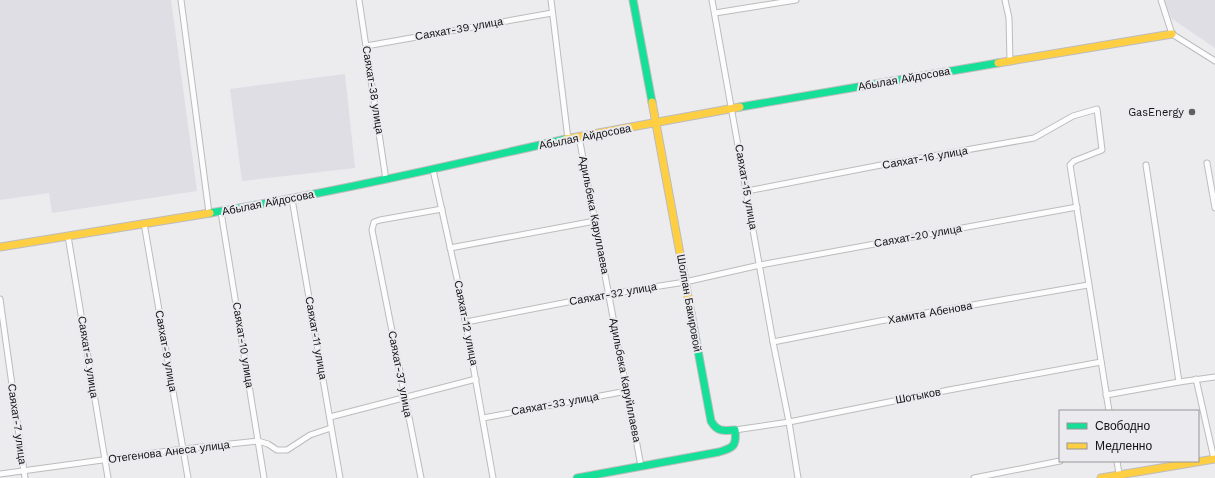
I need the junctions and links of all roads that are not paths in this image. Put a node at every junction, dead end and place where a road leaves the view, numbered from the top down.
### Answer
1 (181, 0) edge
2 (359, 0) edge
3 (551, 0) edge
4 (633, 0) edge
5 (712, 0) edge
6 (796, 0) edge
7 (1005, 0) edge
8 (1161, 0) edge
9 (552, 13) junction
10 (714, 13) junction
11 (1172, 34) junction
12 (366, 46) junction
13 (1215, 61) edge
14 (1010, 62) junction
15 (732, 109) junction
16 (656, 123) junction
17 (580, 137) junction
18 (568, 139) junction
19 (1207, 163) dead end
20 (1146, 165) dead end
21 (433, 170) junction
22 (386, 180) junction
23 (746, 191) junction
24 (292, 199) junction
25 (1077, 207) junction
26 (1215, 208) edge
27 (442, 209) junction
28 (222, 212) junction
29 (209, 213) junction
30 (595, 221) junction
31 (144, 223) junction
32 (68, 236) junction
33 (0, 247) edge
34 (450, 248) junction
35 (760, 266) junction
36 (685, 282) junction
37 (1088, 286) junction
38 (609, 294) junction
39 (0, 299) edge
40 (466, 322) junction
41 (773, 342) junction
42 (1101, 362) junction
43 (1215, 377) edge
44 (476, 379) junction
45 (1196, 379) junction
46 (1179, 382) junction
47 (627, 391) junction
48 (1106, 395) junction
49 (405, 397) junction
50 (1109, 410) edge
51 (330, 416) junction
52 (483, 418) junction
53 (789, 422) junction
54 (331, 428) junction
55 (735, 430) junction
56 (258, 442) junction
57 (183, 449) junction
58 (1214, 459) edge
59 (105, 460) junction
60 (1059, 461) edge
61 (1117, 462) edge
62 (1197, 462) edge
63 (1199, 462) edge
64 (641, 466) junction
65 (24, 471) junction
66 (0, 474) edge
67 (1119, 474) junction
68 (25, 478) edge
69 (108, 478) edge
70 (188, 478) edge
71 (264, 478) edge
72 (340, 478) edge
73 (421, 478) edge
74 (493, 478) edge
75 (577, 478) edge
76 (798, 478) edge
77 (974, 478) edge
78 (1101, 478) edge

1 - 29 street
2 - 12 street, Саяхат-38 улица
3 - 9 street
4 - 16 street, Шолпан Бакировой
5 - 10 street, Саяхат-15 улица
6 - 10 street
7 - 14 street
8 - 11 street
9 - 12 street, Саяхат-39 улица
9 - 18 street
10 - 15 street, Саяхат-15 улица
11 - 13 street
11 - 14 street, Абылая Айдосова
12 - 22 street, Саяхат-38 улица
14 - 15 street, Абылая Айдосова
15 - 16 street, Абылая Айдосова
15 - 23 street, Саяхат-15 улица
16 - 17 street, Абылая Айдосова
16 - 36 street, Шолпан Бакировой
17 - 18 street, Абылая Айдосова
17 - 30 street, Адильбека Каруллаева
18 - 21 street, Абылая Айдосова
19 - 26 street
20 - 46 street
21 - 22 street, Абылая Айдосова
21 - 27 street, Саяхат-12 улица
22 - 24 street, Абылая Айдосова
23 - 25 street, Саяхат-16 улица
23 - 35 street, Саяхат-15 улица
24 - 28 street, Абылая Айдосова
24 - 51 street, Саяхат-11 улица
25 - 35 street, Саяхат-20 улица
25 - 37 street
27 - 34 street, Саяхат-12 улица
27 - 49 street, Саяхат-37 улица
28 - 29 street, Абылая Айдосова
28 - 56 street, Саяхат-10 улица
29 - 31 street, Абылая Айдосова
30 - 34 street
30 - 38 street, Адильбека Каруллаева
31 - 32 street, Абылая Айдосова
31 - 57 street, Саяхат-9 улица
32 - 33 street, Абылая Айдосова
32 - 59 street, Саяхат-8 улица
34 - 40 street, Саяхат-12 улица
35 - 36 street, Саяхат-32 улица
35 - 41 street, Саяхат-15 улица
36 - 38 street, Саяхат-32 улица
36 - 55 street, Шолпан Бакировой
37 - 41 street, Хамита Абенова
37 - 42 street
38 - 40 street, Саяхат-32 улица
38 - 47 street, Адильбека Каруйллаева
39 - 65 street, Саяхат-7 улица
40 - 44 street, Саяхат-12 улица
41 - 53 street, Саяхат-15 улица
42 - 48 street
42 - 53 street, Шотыков
43 - 45 street
44 - 49 street
44 - 52 street, Саяхат-12 улица
45 - 46 street
45 - 58 street
46 - 48 street
47 - 52 street, Саяхат-33 улица
47 - 64 street, Адильбека Каруйллаева
48 - 50 street
49 - 51 street
49 - 73 street, Саяхат-37 улица
51 - 54 street, Саяхат-11 улица
52 - 74 street, Саяхат-12 улица
53 - 55 street, Шотыков
53 - 76 street, Саяхат-15 улица
54 - 56 street, Отегенова Анеса улица
54 - 72 street, Саяхат-11 улица
55 - 64 street
56 - 57 street, Отегенова Анеса улица
56 - 71 street, Саяхат-10 улица
57 - 59 street, Отегенова Анеса улица
57 - 70 street, Саяхат-9 улица
58 - 63 street
59 - 65 street, Отегенова Анеса улица
59 - 69 street, Саяхат-8 улица
60 - 77 street
61 - 67 street
62 - 67 street
64 - 75 street
65 - 66 street, Отегенова Анеса улица
65 - 68 street, Саяхат-7 улица
67 - 78 street

